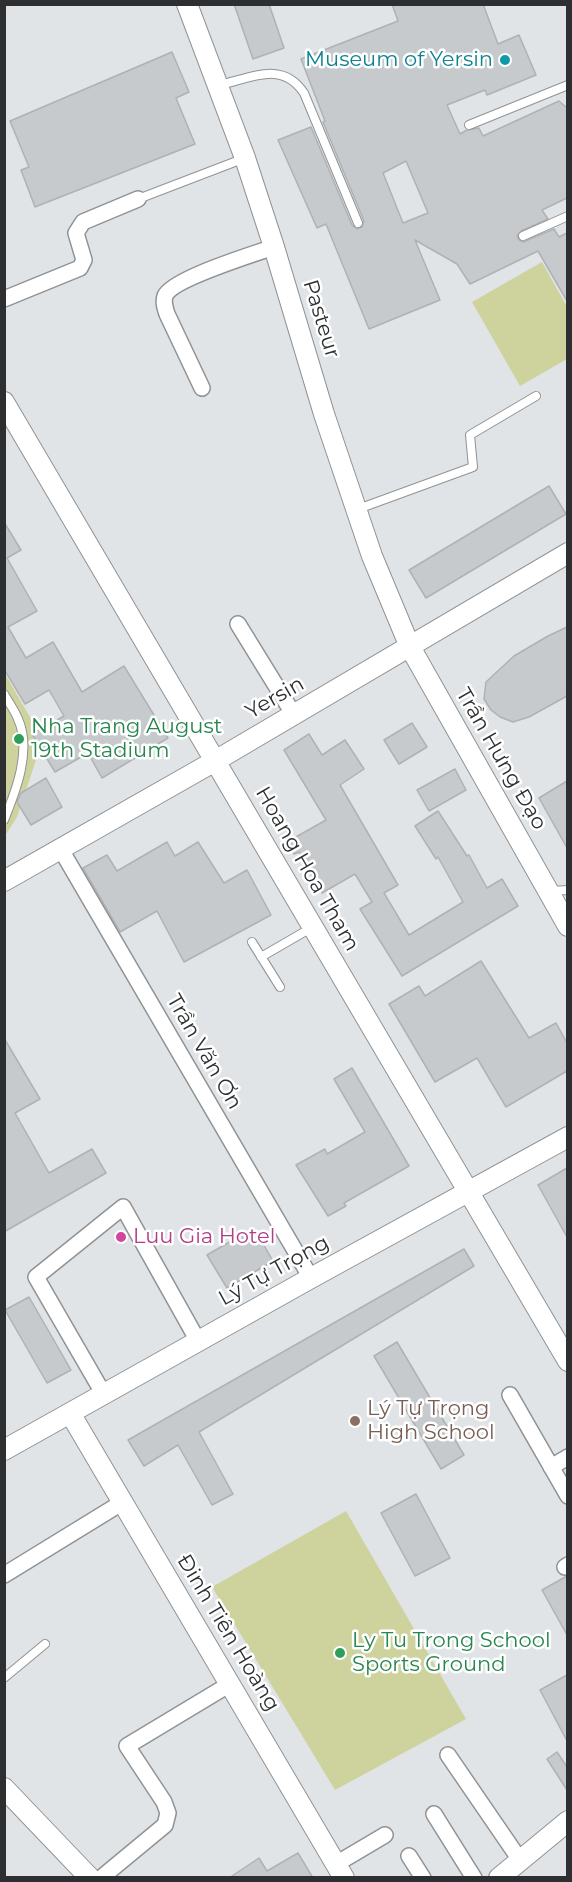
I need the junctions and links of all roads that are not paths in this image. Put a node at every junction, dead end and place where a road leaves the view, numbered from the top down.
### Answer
1 (187, 4) edge
2 (567, 85) edge
3 (218, 86) junction
4 (469, 125) dead end
5 (246, 158) junction
6 (138, 199) joint
7 (567, 216) edge
8 (358, 223) dead end
9 (523, 236) dead end
10 (274, 247) junction
11 (4, 299) edge
12 (202, 388) dead end
13 (536, 396) dead end
14 (4, 402) edge
15 (357, 510) junction
16 (567, 553) edge
17 (238, 624) dead end
18 (410, 647) junction
19 (4, 694) edge
20 (294, 715) junction
21 (215, 761) junction
22 (4, 820) edge
23 (60, 848) junction
24 (4, 881) edge
25 (558, 891) edge
26 (567, 926) edge
27 (313, 927) junction
28 (252, 942) dead end
29 (261, 957) junction
30 (280, 987) dead end
31 (567, 1137) edge
32 (469, 1192) junction
33 (311, 1278) junction
34 (198, 1341) junction
35 (567, 1361) edge
36 (103, 1393) junction
37 (510, 1395) dead end
38 (70, 1413) junction
39 (4, 1450) edge
40 (567, 1457) edge
41 (550, 1467) junction
42 (567, 1496) edge
43 (123, 1502) junction
44 (4, 1575) edge
45 (45, 1644) dead end
46 (4, 1678) edge
47 (230, 1684) junction
48 (448, 1755) dead end
49 (4, 1788) edge
50 (434, 1814) dead end
51 (567, 1821) edge
52 (385, 1835) dead end
53 (409, 1856) dead end
54 (520, 1860) junction
55 (340, 1871) edge
56 (90, 1878) edge
57 (101, 1878) edge
58 (423, 1878) edge
59 (474, 1878) edge
60 (499, 1878) edge

1 - 3 street, Pasteur
2 - 4 lane
3 - 5 street, Pasteur
3 - 8 lane
5 - 6 lane
5 - 10 street, Pasteur
6 - 11 street
7 - 9 lane
10 - 12 street
10 - 15 street, Pasteur
13 - 15 lane
14 - 21 street, Hoang Hoa Tham
15 - 18 street, Pasteur
16 - 18 street, Yersin
17 - 20 street
18 - 20 street, Yersin
18 - 25 street, Trần Hưng Đạo
19 - 22 lane
20 - 21 street, Yersin
21 - 23 street, Yersin
21 - 27 street, Hoang Hoa Tham
23 - 24 street, Yersin
23 - 33 street, Trần Văn Ơn
25 - 26 street, Trần Hưng Đạo
27 - 29 lane
27 - 32 street, Hoang Hoa Tham
28 - 29 lane
29 - 30 lane
31 - 32 street, Lý Tự Trọng
32 - 33 street, Lý Tự Trọng
32 - 35 street, Hoang Hoa Tham
33 - 34 street, Lý Tự Trọng
34 - 36 street, Lý Tự Trọng
34 - 36 street
36 - 38 street, Lý Tự Trọng
37 - 41 street
38 - 39 street, Lý Tự Trọng
38 - 43 street, Đinh Tiên Hoàng
40 - 41 street
41 - 42 street
43 - 44 street
43 - 47 street, Đinh Tiên Hoàng
45 - 46 lane
47 - 55 street, Đinh Tiên Hoàng
47 - 57 street
48 - 54 street
49 - 56 street
50 - 59 street
51 - 54 street
52 - 55 street
53 - 58 street
54 - 60 street

